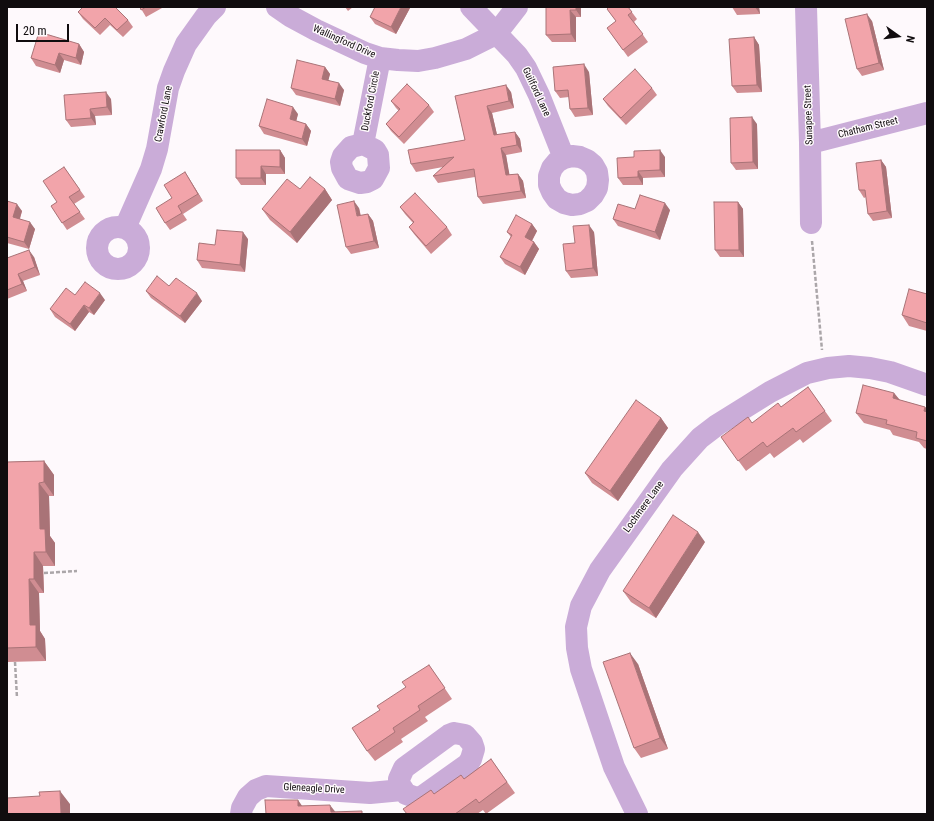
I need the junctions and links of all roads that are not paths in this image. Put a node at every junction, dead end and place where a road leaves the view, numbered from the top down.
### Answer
1 (215, 7) edge
2 (277, 7) edge
3 (472, 7) edge
4 (517, 7) edge
5 (806, 7) edge
6 (496, 34) junction
7 (380, 58) junction
8 (927, 113) edge
9 (810, 143) junction
10 (363, 144) dead end
11 (564, 158) dead end
12 (811, 223) road end
13 (125, 228) dead end
14 (927, 385) edge
15 (402, 790) dead end
16 (241, 814) edge
17 (637, 814) edge

1 - 13 street, Crawford Lane
2 - 7 street, Wallingford Drive
3 - 6 street, Guilford Lane
4 - 6 street, Wallingford Drive
5 - 9 street, Sunapee Street
6 - 7 street, Wallingford Drive
6 - 11 street, Guilford Lane
7 - 10 street, Duckford Circle
8 - 9 street, Chatham Street
9 - 12 street, Sunapee Street
14 - 17 street, Lochmere Lane
15 - 16 street, Gleneagle Drive

